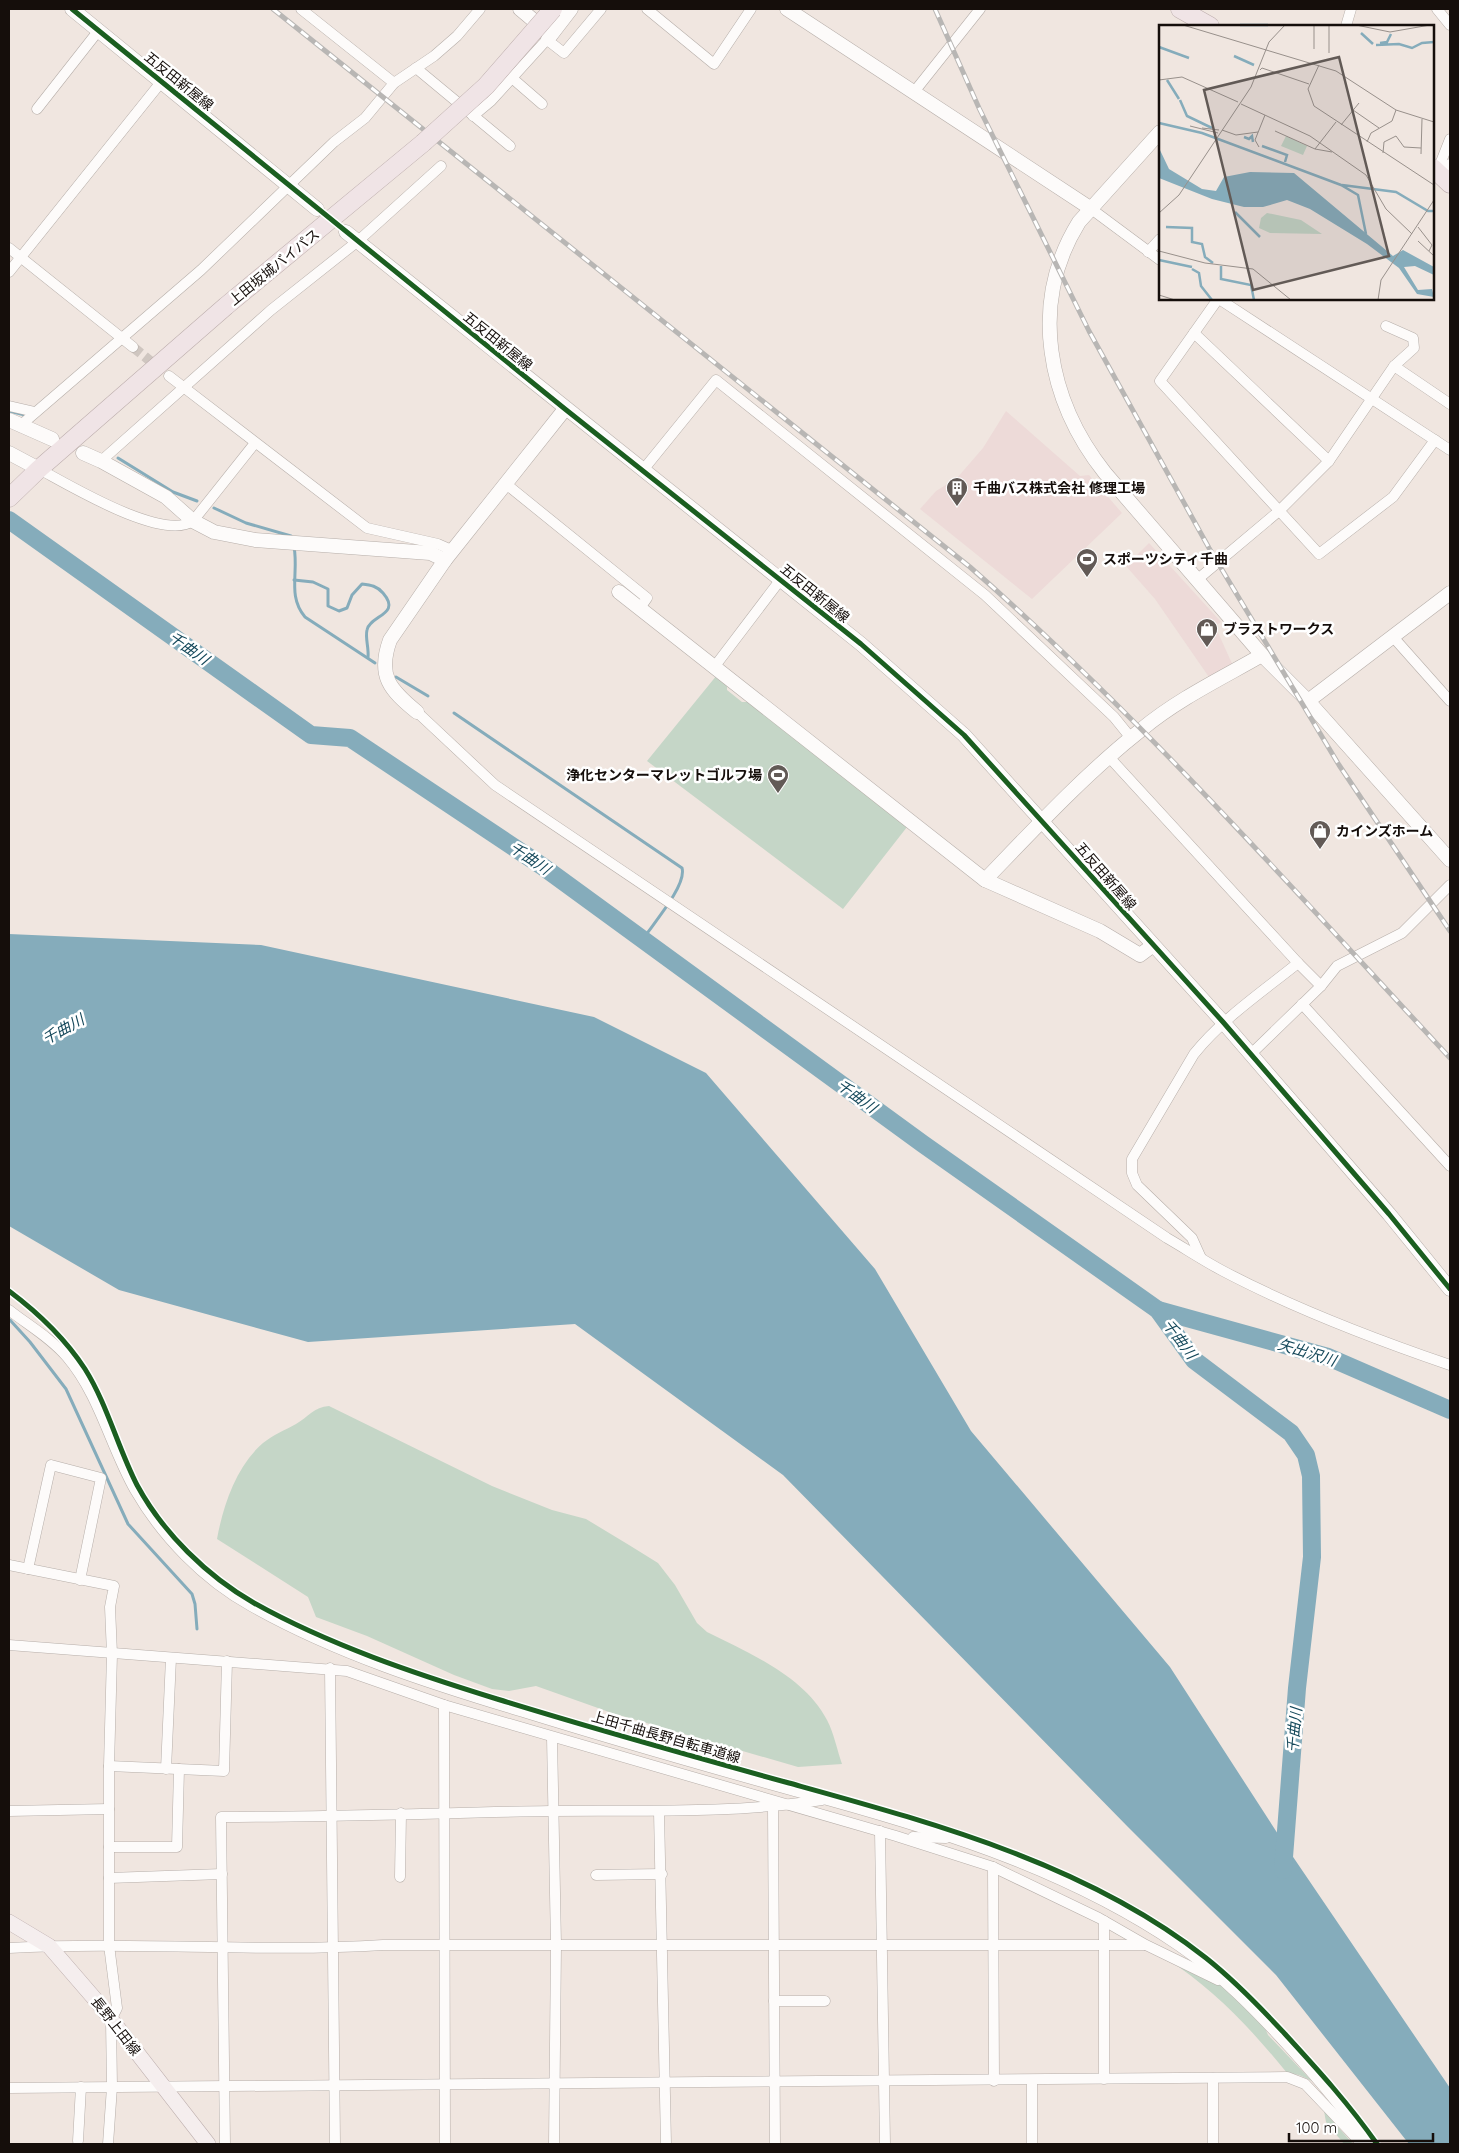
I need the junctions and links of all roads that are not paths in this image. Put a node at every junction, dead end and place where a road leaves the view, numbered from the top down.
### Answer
1 (72, 9) edge
2 (301, 9) edge
3 (480, 9) edge
4 (520, 9) edge
5 (553, 9) edge
6 (572, 9) edge
7 (601, 9) edge
8 (647, 9) edge
9 (750, 9) edge
10 (787, 9) edge
11 (980, 9) edge
12 (1180, 9) edge
13 (1351, 9) edge
14 (1437, 9) edge
15 (1208, 25) edge
16 (1346, 25) edge
17 (1450, 25) edge
18 (99, 30) junction
19 (548, 37) junction
20 (416, 68) junction
21 (512, 78) junction
22 (162, 81) junction
23 (394, 83) junction
24 (914, 92) junction
25 (542, 104) dead end
26 (37, 109) dead end
27 (473, 116) junction
28 (1159, 133) edge
29 (1450, 139) edge
30 (510, 146) dead end
31 (441, 166) dead end
32 (1440, 168) edge
33 (1450, 184) edge
34 (289, 186) junction
35 (1090, 208) junction
36 (317, 209) dead end
37 (346, 232) dead end
38 (1159, 240) edge
39 (358, 241) junction
40 (9, 248) edge
41 (1148, 252) junction
42 (20, 258) junction
43 (1159, 259) edge
44 (9, 272) edge
45 (1217, 300) edge
46 (1220, 300) edge
47 (1386, 326) dead end
48 (1194, 333) junction
49 (123, 337) junction
50 (134, 347) tunnel mouth
51 (1394, 366) junction
52 (169, 376) tunnel mouth
53 (183, 387) junction
54 (1373, 399) junction
55 (1450, 404) edge
56 (9, 406) edge
57 (566, 409) junction
58 (35, 412) junction
59 (15, 422) edge
60 (52, 439) dead end
61 (1435, 440) junction
62 (255, 443) junction
63 (1450, 450) edge
64 (9, 453) edge
65 (83, 453) dead end
66 (101, 461) junction
67 (1329, 461) junction
68 (39, 469) junction
69 (643, 470) junction
70 (506, 484) junction
71 (15, 493) edge
72 (1278, 511) junction
73 (193, 521) junction
74 (449, 556) junction
75 (781, 579) junction
76 (1198, 579) junction
77 (619, 592) dead end
78 (1450, 593) edge
79 (640, 608) junction
80 (1394, 638) junction
81 (1262, 656) junction
82 (715, 666) junction
83 (1450, 701) edge
84 (1308, 702) junction
85 (417, 712) joint
86 (1131, 738) junction
87 (1109, 757) junction
88 (1043, 820) junction
89 (1450, 860) edge
90 (985, 880) junction
91 (1450, 884) edge
92 (1152, 946) junction
93 (1298, 964) junction
94 (1321, 986) junction
95 (1302, 1004) junction
96 (1223, 1022) junction
97 (1250, 1055) junction
98 (1450, 1166) edge
99 (1202, 1258) junction
100 (1450, 1289) edge
101 (9, 1310) edge
102 (1450, 1365) edge
103 (9, 1565) edge
104 (28, 1568) junction
105 (80, 1580) junction
106 (9, 1645) edge
107 (112, 1654) junction
108 (171, 1658) junction
109 (227, 1662) junction
110 (330, 1668) junction
111 (444, 1705) junction
112 (552, 1737) junction
113 (109, 1766) junction
114 (166, 1769) junction
115 (179, 1769) junction
116 (825, 1800) junction
117 (789, 1805) junction
118 (773, 1807) junction
119 (109, 1809) junction
120 (9, 1811) edge
121 (554, 1811) junction
122 (660, 1812) junction
123 (445, 1813) junction
124 (401, 1814) junction
125 (332, 1815) junction
126 (880, 1831) junction
127 (896, 1836) junction
128 (954, 1838) junction
129 (110, 1847) junction
130 (993, 1867) junction
131 (222, 1874) junction
132 (662, 1874) junction
133 (596, 1875) dead end
134 (400, 1877) dead end
135 (109, 1878) junction
136 (1104, 1920) junction
137 (9, 1922) edge
138 (993, 1944) junction
139 (445, 1945) junction
140 (556, 1945) junction
141 (662, 1945) junction
142 (774, 1945) junction
143 (882, 1945) junction
144 (1104, 1945) junction
145 (1146, 1945) junction
146 (49, 1946) junction
147 (109, 1946) junction
148 (222, 1946) junction
149 (9, 1948) edge
150 (333, 1948) junction
151 (1223, 1981) junction
152 (825, 2001) dead end
153 (774, 2002) junction
154 (111, 2020) junction
155 (1213, 2078) junction
156 (1032, 2080) junction
157 (1104, 2080) junction
158 (994, 2081) junction
159 (884, 2082) junction
160 (665, 2083) junction
161 (775, 2083) junction
162 (554, 2084) junction
163 (336, 2085) junction
164 (445, 2085) junction
165 (164, 2086) junction
166 (224, 2086) junction
167 (81, 2087) junction
168 (112, 2087) junction
169 (9, 2088) edge
170 (78, 2141) dead end
171 (108, 2144) edge
172 (208, 2144) edge
173 (225, 2144) edge
174 (335, 2144) edge
175 (445, 2144) edge
176 (554, 2144) edge
177 (666, 2144) edge
178 (775, 2144) edge
179 (885, 2144) edge
180 (1032, 2144) edge
181 (1213, 2144) edge
182 (1362, 2144) edge
183 (1368, 2144) edge

1 - 18 street, 五反田新屋線
2 - 23 street
3 - 20 street
4 - 19 street
5 - 68 highway, 上田坂城バイパス, bridge
6 - 19 street
7 - 19 street
8 - 9 street
10 - 24 street
11 - 24 street
12 - 15 highway
13 - 16 street
14 - 17 street
18 - 22 street, 五反田新屋線
18 - 26 street
19 - 21 street
20 - 23 street
20 - 27 street
21 - 25 street
21 - 27 street
22 - 34 street, 五反田新屋線
22 - 42 street
23 - 34 street
24 - 35 street
27 - 30 street
28 - 35 street
29 - 32 street
31 - 39 street
32 - 33 highway
34 - 36 street, 五反田新屋線
34 - 49 street
35 - 41 street
35 - 76 street
37 - 39 street, 五反田新屋線
38 - 41 street
39 - 53 street
39 - 57 street, 五反田新屋線
40 - 42 street
41 - 43 street
42 - 44 street
42 - 49 street
45 - 48 street
46 - 54 street
47 - 51 street
48 - 67 street
48 - 72 street
49 - 50 street
49 - 58 street
51 - 54 street
51 - 55 street
52 - 53 street
53 - 62 street
53 - 66 street
54 - 61 street
54 - 67 street
56 - 58 street
57 - 69 street, 五反田新屋線
57 - 70 street
58 - 59 street
59 - 60 street
61 - 63 street
61 - 72 street
62 - 73 street
62 - 74 street
64 - 68 street
65 - 66 street
66 - 73 street
67 - 72 street
68 - 71 highway, 上田坂城バイパス
68 - 73 street
69 - 75 street, 五反田新屋線
69 - 86 street
70 - 74 street
70 - 79 street
72 - 76 street
73 - 74 street
74 - 85 street
75 - 82 street
75 - 88 street, 五反田新屋線
76 - 81 street
77 - 79 street
78 - 80 street
79 - 82 street
80 - 83 street
80 - 84 street
81 - 84 street
81 - 86 street
82 - 90 street
84 - 89 street
85 - 99 street
86 - 87 street
87 - 88 street
87 - 93 street
88 - 90 street
88 - 92 street, 五反田新屋線
90 - 92 street
91 - 94 street
92 - 96 street, 五反田新屋線
93 - 94 street
93 - 96 street
94 - 95 street
95 - 97 street
95 - 98 street
96 - 97 street, 五反田新屋線
96 - 99 street
97 - 100 street, 五反田新屋線
99 - 102 street
101 - 116 street
103 - 104 street
104 - 105 street
104 - 105 street
105 - 107 street
106 - 107 street
107 - 108 street
107 - 113 street
108 - 109 street
108 - 114 street
109 - 110 street
109 - 115 street
110 - 111 street
110 - 125 street
111 - 112 street
111 - 123 street
112 - 117 street
112 - 121 street
113 - 114 street
113 - 119 street
114 - 115 street
115 - 129 street
116 - 117 street
116 - 128 street
117 - 118 street
117 - 126 street
118 - 122 street
118 - 142 street
119 - 120 street
119 - 129 street
121 - 122 street
121 - 123 street
121 - 140 street
122 - 132 street
123 - 124 street
123 - 139 street
124 - 125 street
124 - 134 street
125 - 131 street
125 - 150 street
126 - 127 street
126 - 143 street
127 - 128 street
127 - 130 street
128 - 151 street
129 - 135 street
130 - 136 street
130 - 138 street
131 - 135 street
131 - 148 street
132 - 133 street
132 - 141 street
135 - 147 street
136 - 144 street
136 - 145 street
137 - 146 main road, 長野上田線
138 - 143 street
138 - 144 street
138 - 158 street
139 - 140 street
139 - 150 street
139 - 164 street
140 - 141 street
140 - 162 street
141 - 142 street
141 - 160 street
142 - 143 street
142 - 153 street
143 - 159 street
144 - 145 street
144 - 157 street
145 - 151 street
146 - 147 street
146 - 149 street
146 - 154 main road, 長野上田線
147 - 148 street
147 - 154 street
148 - 150 street
148 - 166 street
150 - 163 street
151 - 183 street
152 - 153 street
153 - 161 street
154 - 165 main road, 長野上田線
154 - 168 street
155 - 157 street
155 - 181 street
155 - 182 street
156 - 157 street
156 - 158 street
156 - 180 street
158 - 159 street
159 - 161 street
159 - 179 street
160 - 161 street
160 - 162 street
160 - 177 street
161 - 178 street
162 - 164 street
162 - 176 street
163 - 164 street
163 - 166 street
163 - 174 street
164 - 175 street
165 - 166 street
165 - 168 street
165 - 172 main road, 長野上田線
166 - 173 street
167 - 168 street
167 - 169 street
167 - 170 street
168 - 171 street

